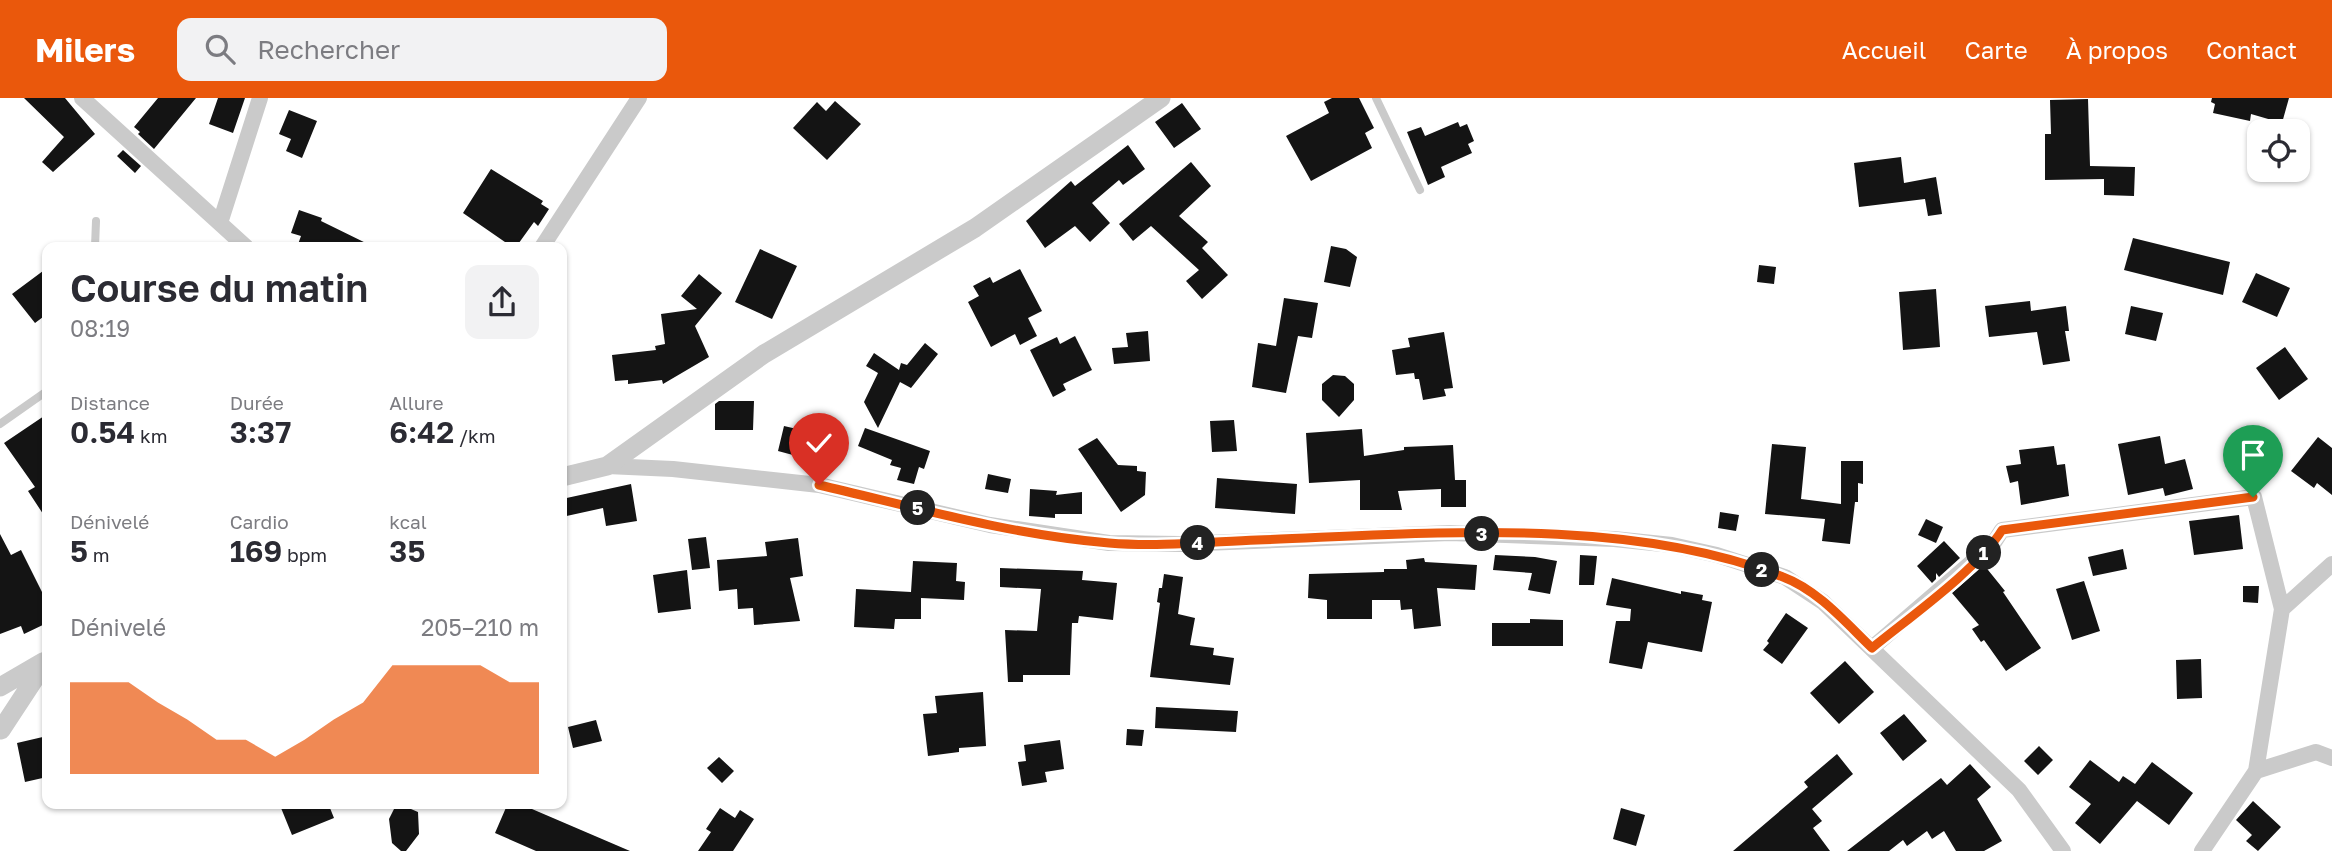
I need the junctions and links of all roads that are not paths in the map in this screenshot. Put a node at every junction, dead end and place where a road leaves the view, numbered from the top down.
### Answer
1 (82, 98) edge
2 (260, 98) edge
3 (639, 98) edge
4 (1161, 98) edge
5 (1376, 98) edge
6 (1420, 190) dead end
7 (96, 221) dead end
8 (220, 223) junction
9 (95, 242) edge
10 (241, 242) edge
11 (545, 242) edge
12 (42, 395) edge
13 (0, 424) edge
14 (607, 466) junction
15 (567, 476) edge
16 (2332, 564) edge
17 (2282, 609) junction
18 (1872, 648) junction
19 (42, 663) edge
20 (42, 667) edge
21 (0, 687) edge
22 (0, 730) edge
23 (2332, 758) edge
24 (2256, 771) junction
25 (2063, 851) edge
26 (2202, 851) edge

1 - 8 street
2 - 8 street
3 - 11 street
4 - 14 street
5 - 6 lane
7 - 9 lane
8 - 10 street
12 - 13 lane
14 - 15 street
14 - 18 street
16 - 17 street
17 - 18 street
17 - 24 street
18 - 25 street
19 - 21 street
20 - 22 street
23 - 24 street
24 - 26 street

